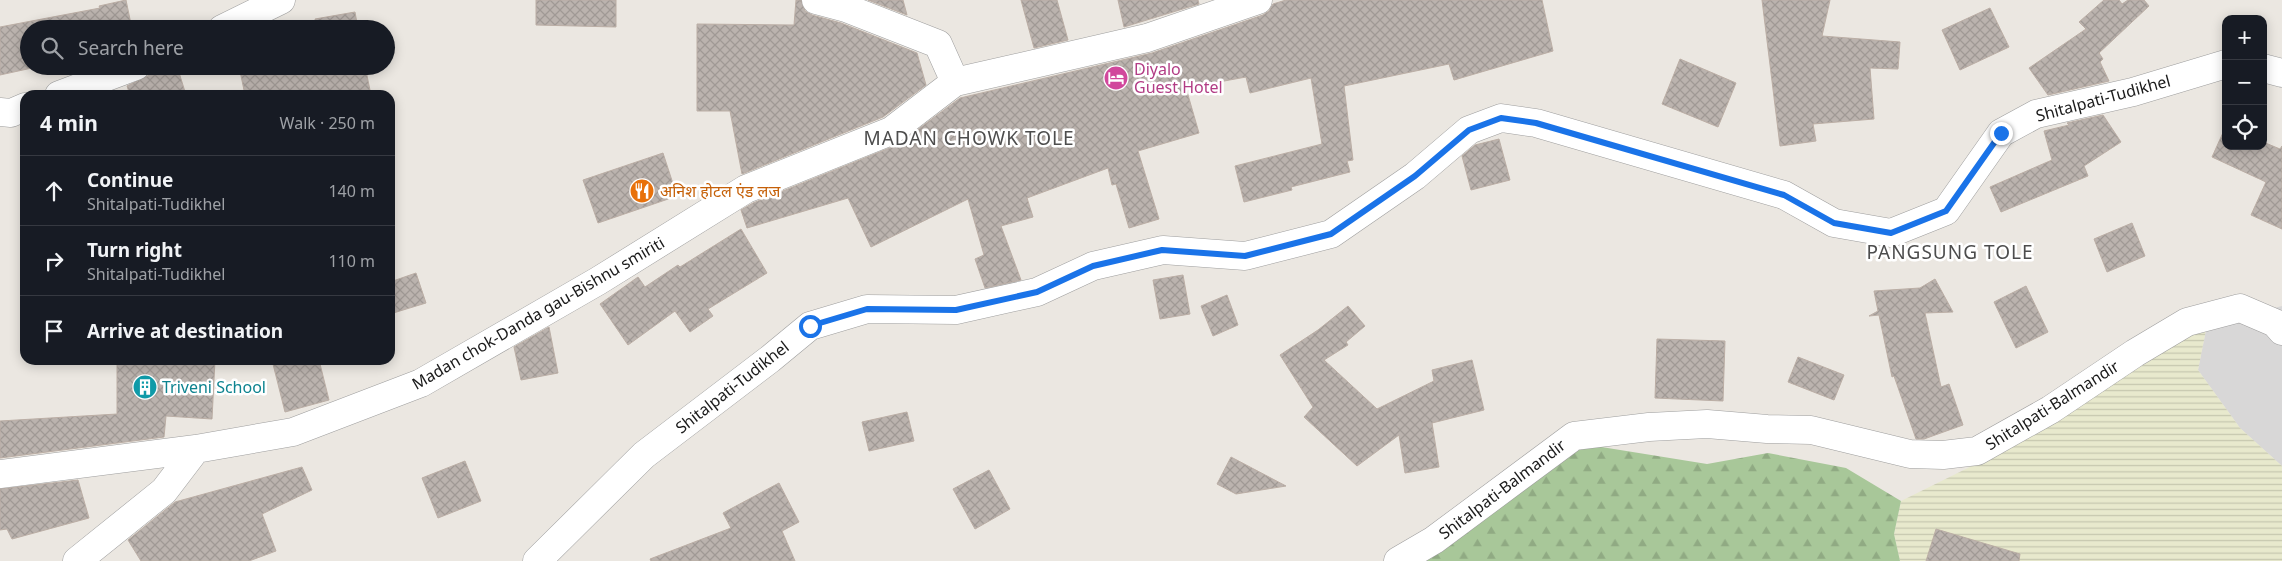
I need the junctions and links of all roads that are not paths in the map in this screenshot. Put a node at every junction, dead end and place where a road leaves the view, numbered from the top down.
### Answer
1 (281, 0) edge
2 (816, 0) edge
3 (1258, 0) edge
4 (240, 20) edge
5 (2222, 65) edge
6 (2267, 69) edge
7 (2282, 73) edge
8 (112, 75) edge
9 (955, 82) junction
10 (72, 90) edge
11 (20, 110) edge
12 (0, 112) edge
13 (2282, 331) edge
14 (196, 449) junction
15 (0, 474) edge
16 (78, 561) edge
17 (537, 561) edge
18 (1398, 561) edge

1 - 4 street
2 - 9 street
3 - 9 street
5 - 17 street, Shitalpati-Tudikhel
6 - 7 street
8 - 10 street
9 - 14 street, Madan chok-Danda gau-Bishnu smiriti
11 - 12 street
13 - 18 street, Shitalpati-Balmandir
14 - 15 street, Madan chok-Danda gau-Bishnu smiriti
14 - 16 street

